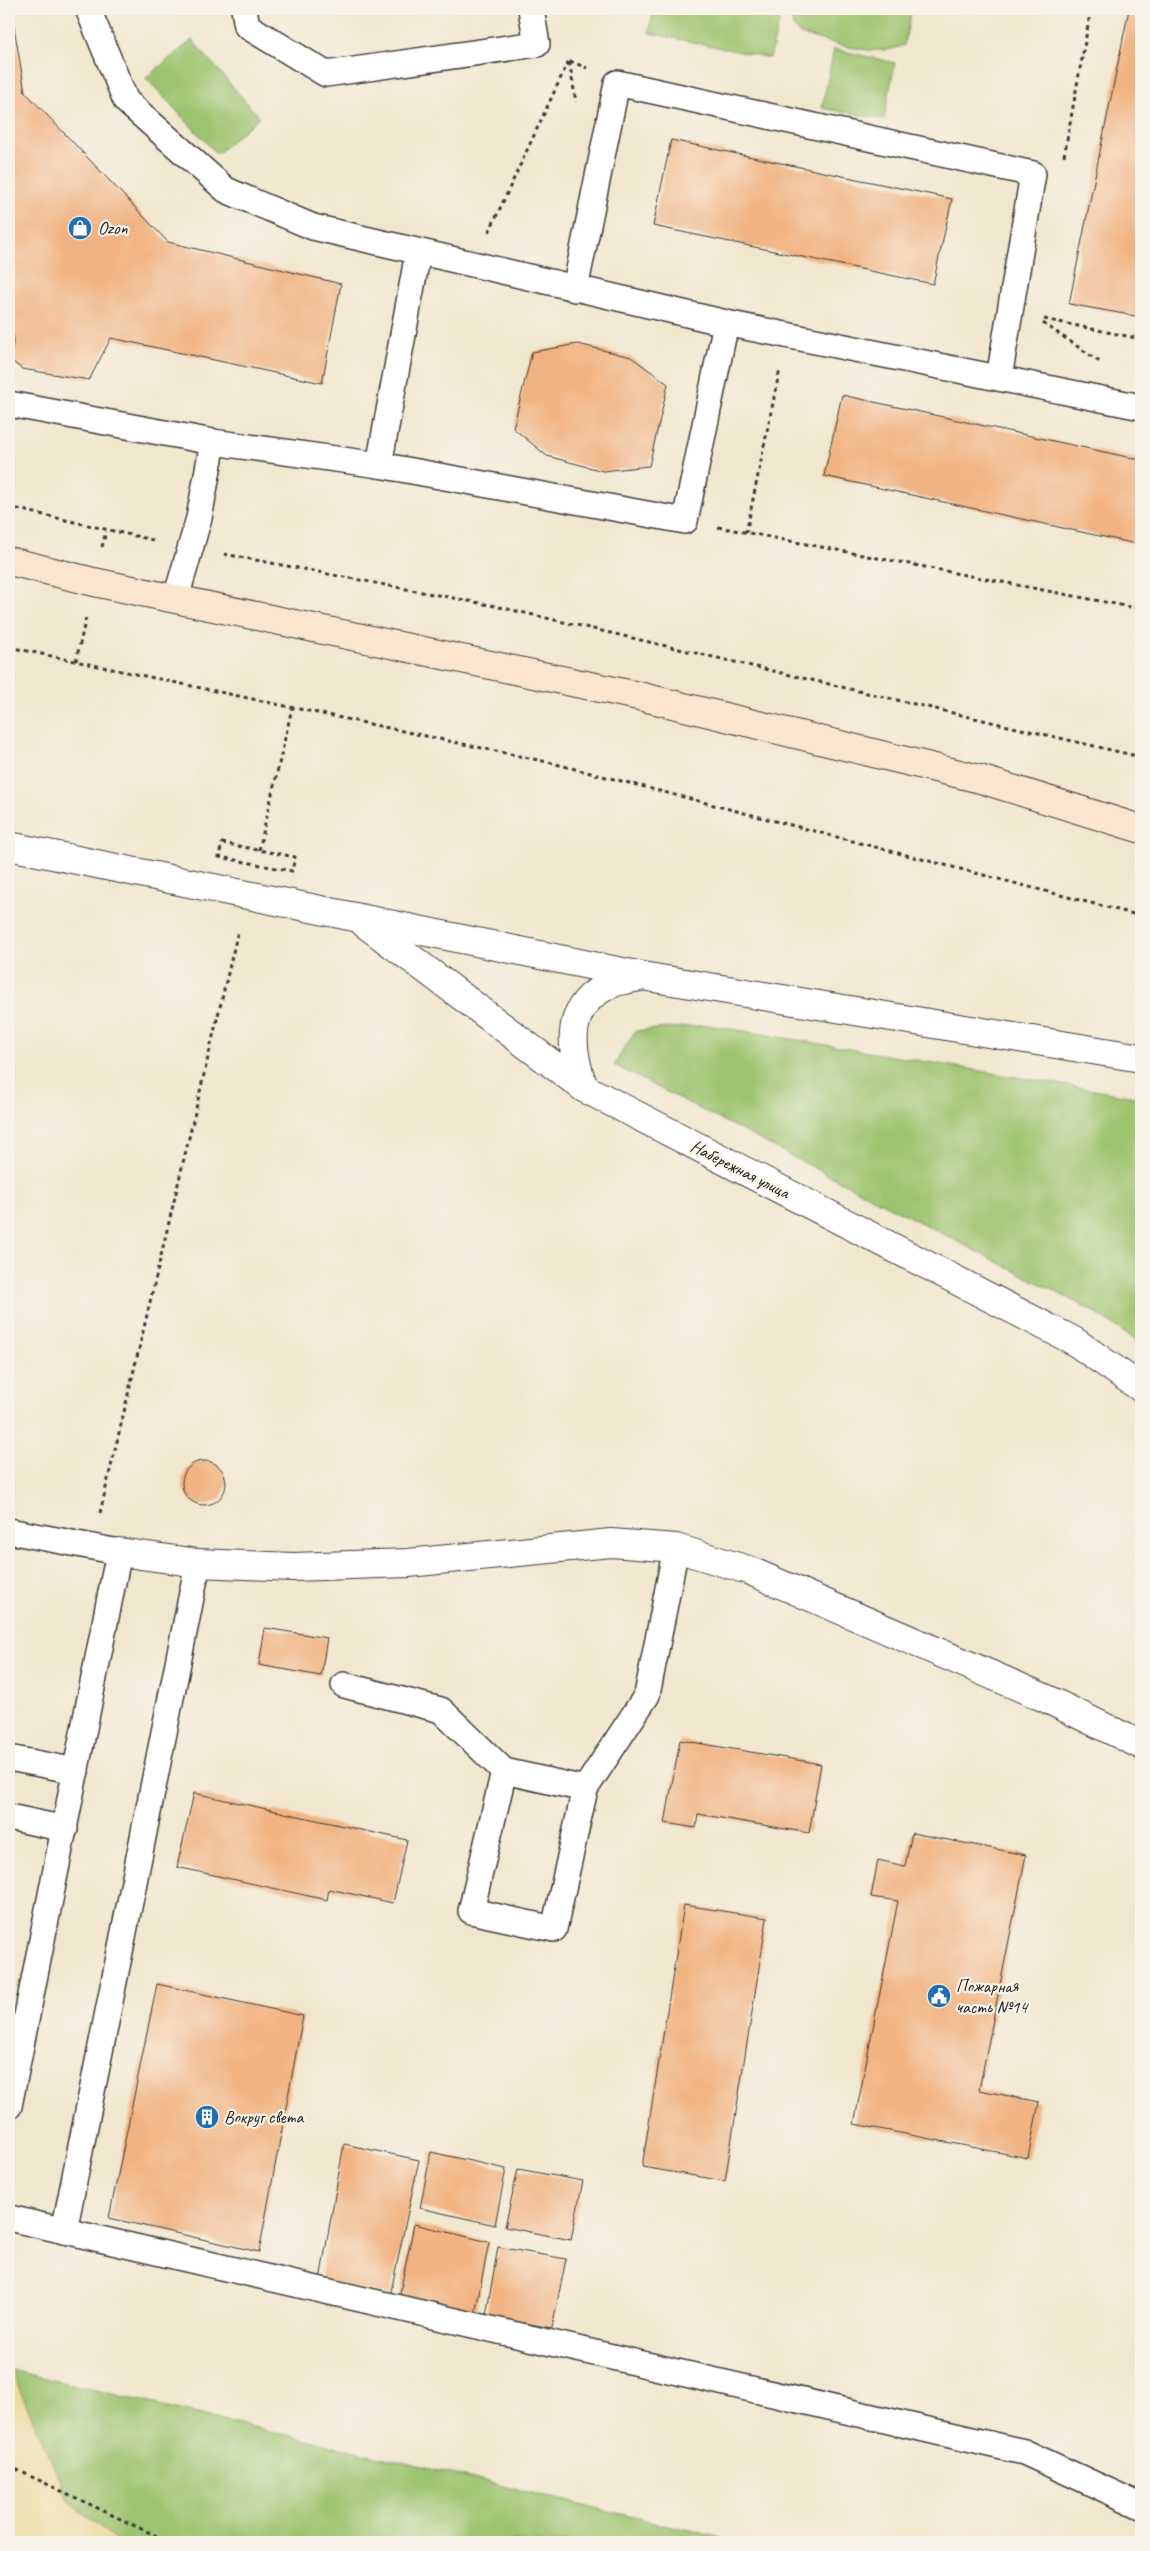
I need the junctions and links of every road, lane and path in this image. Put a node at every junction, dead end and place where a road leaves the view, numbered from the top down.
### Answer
1 (88, 9) edge
2 (244, 9) edge
3 (530, 9) edge
4 (537, 44) junction
5 (569, 60) junction
6 (617, 82) junction
7 (577, 107) dead end
8 (418, 253) junction
9 (473, 265) junction
10 (575, 289) junction
11 (1034, 317) dead end
12 (726, 323) junction
13 (1042, 323) dead end
14 (787, 335) junction
15 (1141, 339) edge
16 (1108, 368) dead end
17 (999, 378) junction
18 (9, 404) edge
19 (1141, 407) edge
20 (213, 442) junction
21 (379, 465) junction
22 (9, 507) edge
23 (686, 521) junction
24 (106, 531) junction
25 (746, 533) junction
26 (190, 548) junction
27 (102, 549) dead end
28 (9, 561) edge
29 (176, 598) junction
30 (88, 608) dead end
31 (1141, 610) edge
32 (9, 646) edge
33 (76, 661) junction
34 (292, 708) junction
35 (1141, 757) edge
36 (1141, 829) edge
37 (9, 846) edge
38 (259, 850) junction
39 (219, 857) dead end
40 (292, 870) dead end
41 (1141, 916) edge
42 (358, 918) junction
43 (240, 923) dead end
44 (642, 976) junction
45 (1141, 1058) edge
46 (584, 1088) junction
47 (1141, 1388) edge
48 (9, 1531) edge
49 (92, 1547) junction
50 (676, 1548) junction
51 (119, 1552) junction
52 (198, 1563) junction
53 (344, 1685) dead end
54 (1141, 1745) edge
55 (9, 1758) edge
56 (76, 1771) junction
57 (504, 1771) junction
58 (585, 1789) junction
59 (9, 1817) edge
60 (65, 1829) junction
61 (9, 2106) edge
62 (9, 2218) edge
63 (64, 2231) junction
64 (9, 2466) edge
65 (1141, 2506) edge
66 (169, 2542) edge

1 - 8 lane
2 - 4 lane
3 - 4 lane
4 - 5 path
5 - 6 path
5 - 7 path
5 - 9 path
6 - 10 lane
6 - 17 lane
8 - 9 lane
8 - 21 lane
9 - 10 lane
10 - 12 lane
11 - 15 path
12 - 14 lane
12 - 23 lane
13 - 16 path
14 - 17 lane
14 - 25 path
17 - 19 lane
18 - 20 lane
20 - 21 lane
20 - 26 lane
21 - 23 lane
22 - 24 path
23 - 25 path
24 - 26 path
24 - 27 path
25 - 31 path
26 - 29 lane
26 - 35 path
28 - 29 street
29 - 36 street
30 - 33 path
32 - 33 path
33 - 34 path
34 - 38 path
34 - 41 path
37 - 42 street
38 - 39 path
38 - 40 path
42 - 44 street
42 - 46 street, Набережная улица
43 - 49 path
44 - 45 street
44 - 46 street
46 - 47 street, Набережная улица
48 - 49 lane
49 - 51 lane
50 - 52 street
50 - 54 street
50 - 58 lane
51 - 52 street
51 - 56 lane
52 - 63 lane
53 - 57 lane
55 - 56 lane
56 - 60 lane
57 - 58 lane
57 - 58 lane
59 - 60 lane
60 - 61 lane
62 - 63 lane
63 - 65 lane
64 - 66 path

